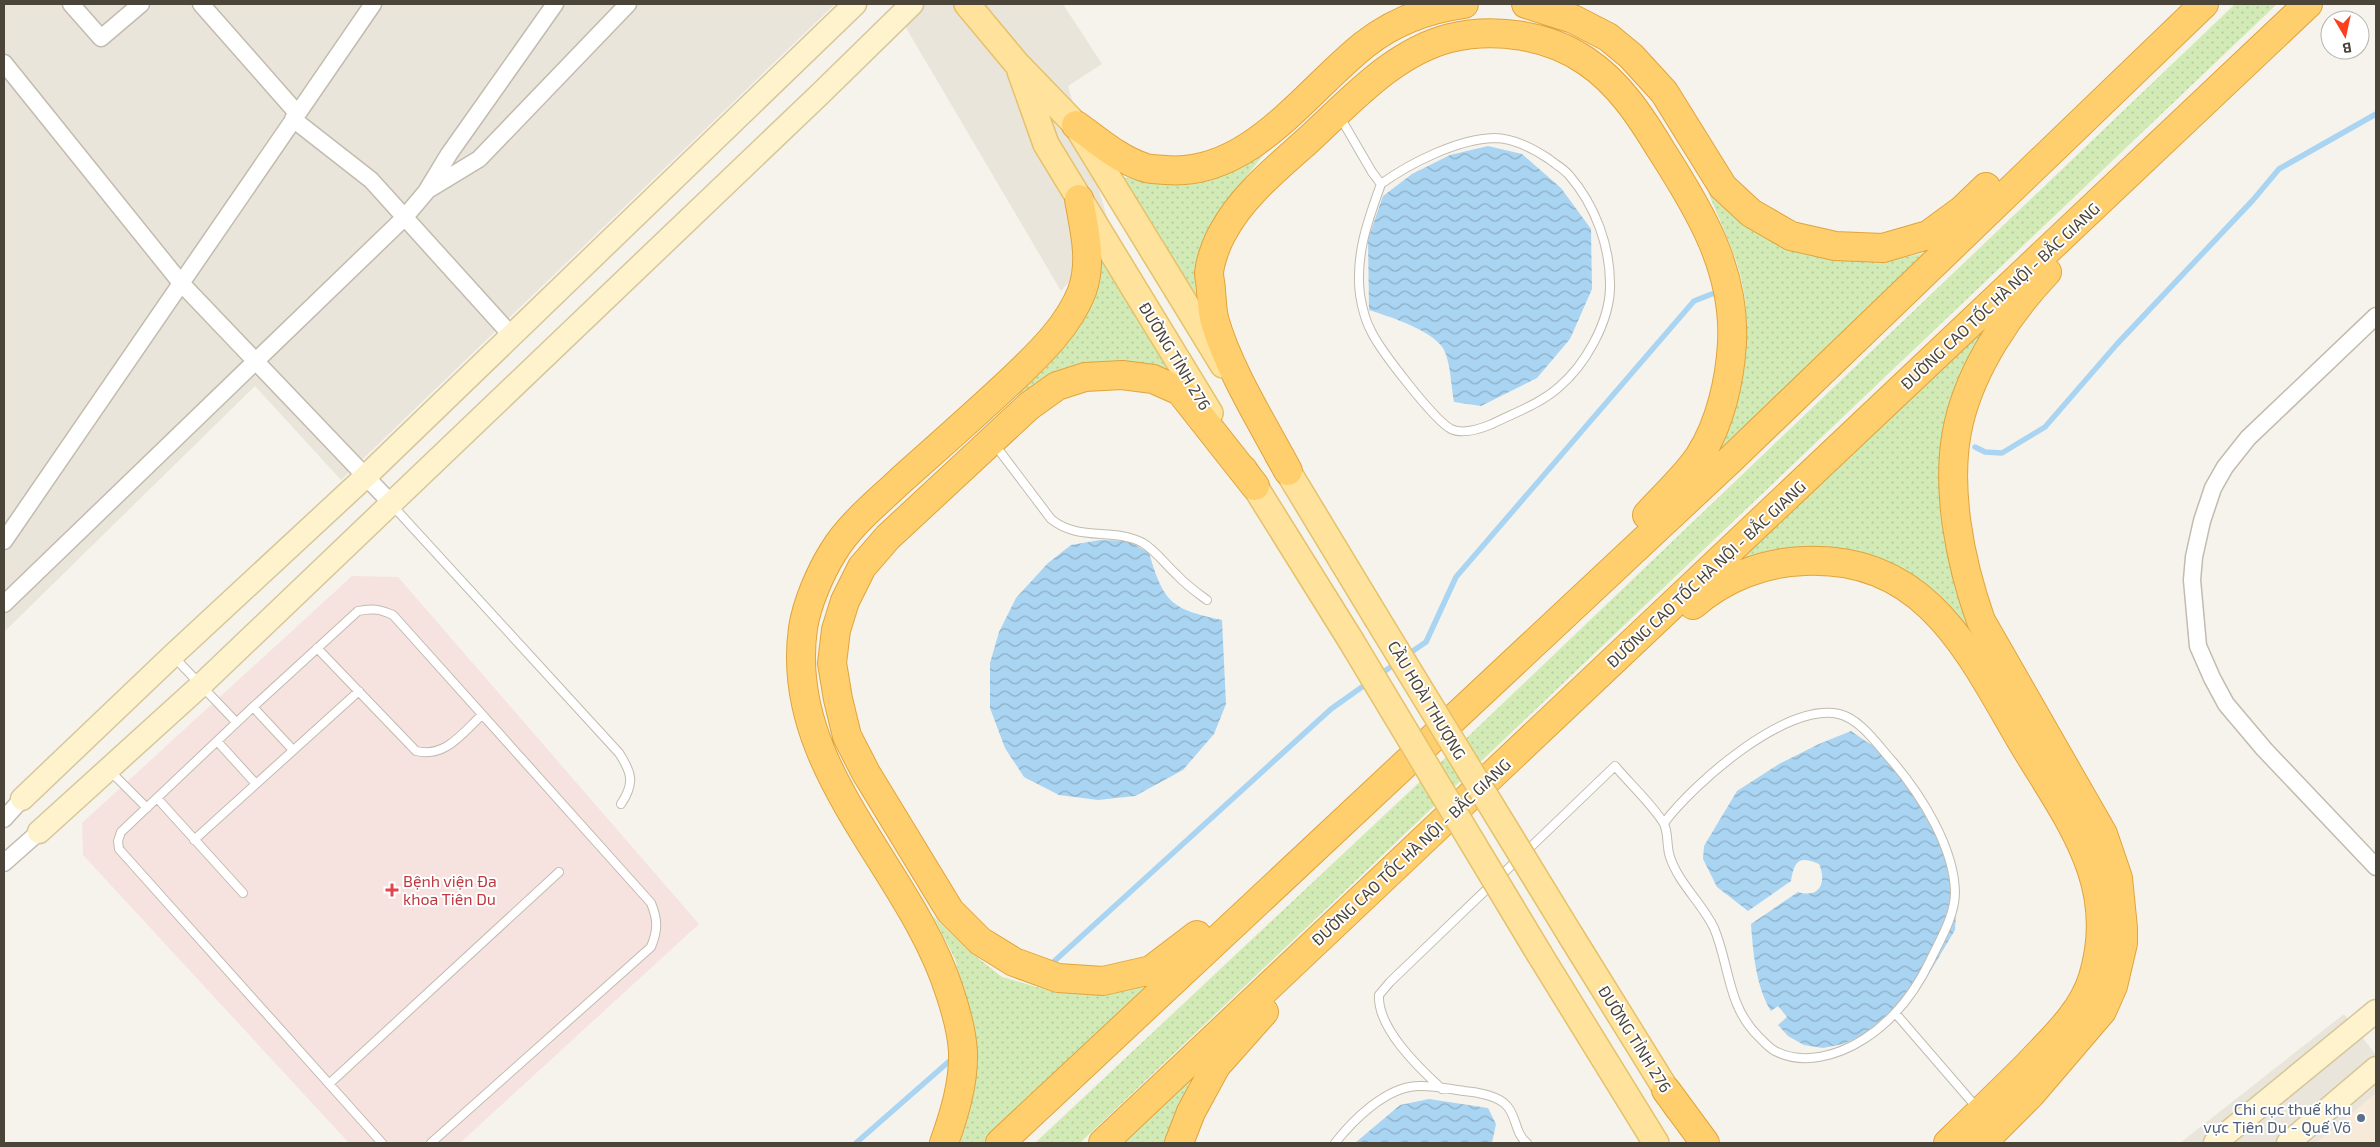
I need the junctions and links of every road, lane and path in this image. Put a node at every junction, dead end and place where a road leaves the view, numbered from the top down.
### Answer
1 (71, 4) edge
2 (141, 4) edge
3 (200, 4) edge
4 (373, 4) edge
5 (555, 4) edge
6 (628, 4) edge
7 (855, 4) edge
8 (912, 4) edge
9 (967, 4) edge
10 (1464, 4) edge
11 (1526, 4) edge
12 (2180, 4) edge
13 (2204, 4) edge
14 (2308, 4) edge
15 (2325, 4) edge
16 (4, 63) edge
17 (1018, 64) junction
18 (1338, 113) junction
19 (295, 116) junction
20 (1076, 125) junction
21 (1381, 184) junction
22 (426, 192) junction
23 (1079, 199) junction
24 (404, 218) junction
25 (181, 283) junction
26 (2376, 316) edge
27 (512, 336) junction
28 (255, 362) junction
29 (992, 441) junction
30 (1288, 471) junction
31 (365, 477) junction
32 (1255, 486) junction
33 (391, 503) junction
34 (4, 541) edge
35 (1207, 600) dead end
36 (4, 604) edge
37 (1376, 617) joint
38 (1533, 642) junction
39 (317, 648) junction
40 (173, 655) junction
41 (200, 686) junction
42 (359, 691) junction
43 (253, 707) junction
44 (482, 715) junction
45 (236, 722) junction
46 (1545, 726) junction
47 (217, 741) junction
48 (293, 750) junction
49 (108, 769) junction
50 (256, 784) junction
51 (157, 798) junction
52 (22, 799) joint
53 (621, 804) dead end
54 (147, 808) junction
55 (4, 819) edge
56 (1347, 820) junction
57 (1664, 823) junction
58 (39, 832) joint
59 (194, 840) junction
60 (1402, 859) junction
61 (4, 863) edge
62 (2376, 867) edge
63 (559, 872) dead end
64 (243, 893) dead end
65 (1570, 936) joint
66 (2376, 1011) edge
67 (1896, 1014) junction
68 (2376, 1068) edge
69 (329, 1084) junction
70 (1442, 1089) junction
71 (1666, 1090) junction
72 (1981, 1112) junction
73 (2240, 1136) edge
74 (382, 1143) edge
75 (431, 1143) edge
76 (944, 1143) edge
77 (1000, 1143) edge
78 (1103, 1143) edge
79 (1179, 1143) edge
80 (1334, 1143) edge
81 (1527, 1143) edge
82 (1656, 1143) edge
83 (1699, 1143) edge
84 (1705, 1143) edge
85 (1948, 1143) edge
86 (1982, 1143) edge
87 (2215, 1143) edge
88 (2288, 1143) edge

1 - 2 street
3 - 19 street
4 - 19 street
5 - 22 street
6 - 22 street
7 - 27 street
8 - 33 street
9 - 17 main road, ĐƯỜNG TỈNH 276
10 - 20 highway
11 - 12 highway
13 - 38 highway
14 - 46 highway, ĐƯỜNG CAO TỐC HÀ NỘI - BẮC GIANG
15 - 86 highway
16 - 25 street
17 - 20 main road, ĐƯỜNG TỈNH 276
17 - 23 main road, ĐƯỜNG TỈNH 276
18 - 21 lane
18 - 30 highway
18 - 38 highway
19 - 24 street
19 - 25 street
20 - 30 main road, ĐƯỜNG TỈNH 276
21 - 21 lane
22 - 24 street
23 - 32 main road, ĐƯỜNG TỈNH 276
23 - 76 highway
24 - 27 street
24 - 28 street
25 - 28 street
25 - 34 street
26 - 62 street
27 - 31 street
28 - 31 street
28 - 36 street
29 - 32 highway
29 - 35 lane
29 - 56 highway
30 - 37 main road, ĐƯỜNG TỈNH 276
31 - 33 street
31 - 40 street
32 - 82 main road, ĐƯỜNG TỈNH 276, bridge
33 - 41 street
33 - 53 lane
37 - 65 main road, CẦU HOÀI THƯỢNG, bridge
38 - 56 highway
39 - 42 lane
39 - 43 lane
39 - 44 lane
40 - 41 lane
40 - 52 street
41 - 45 lane
41 - 49 street
42 - 44 lane
42 - 48 lane
43 - 45 lane
43 - 48 lane
44 - 75 lane
45 - 47 lane
46 - 60 highway, ĐƯỜNG CAO TỐC HÀ NỘI - BẮC GIANG
46 - 72 highway
47 - 50 lane
47 - 51 lane
48 - 50 lane
49 - 54 lane
49 - 58 street
50 - 59 lane
51 - 54 lane
51 - 59 lane
52 - 55 street
54 - 69 lane
56 - 77 highway
57 - 67 lane
57 - 67 lane
57 - 70 lane
58 - 61 street
59 - 64 lane
60 - 78 highway, ĐƯỜNG CAO TỐC HÀ NỘI - BẮC GIANG
60 - 79 highway
63 - 69 lane
65 - 71 main road, ĐƯỜNG TỈNH 276
66 - 73 street
67 - 72 lane
68 - 88 street
69 - 74 lane
70 - 80 lane
70 - 81 lane
71 - 83 main road, ĐƯỜNG TỈNH 276
71 - 84 highway
72 - 85 highway
73 - 87 street

